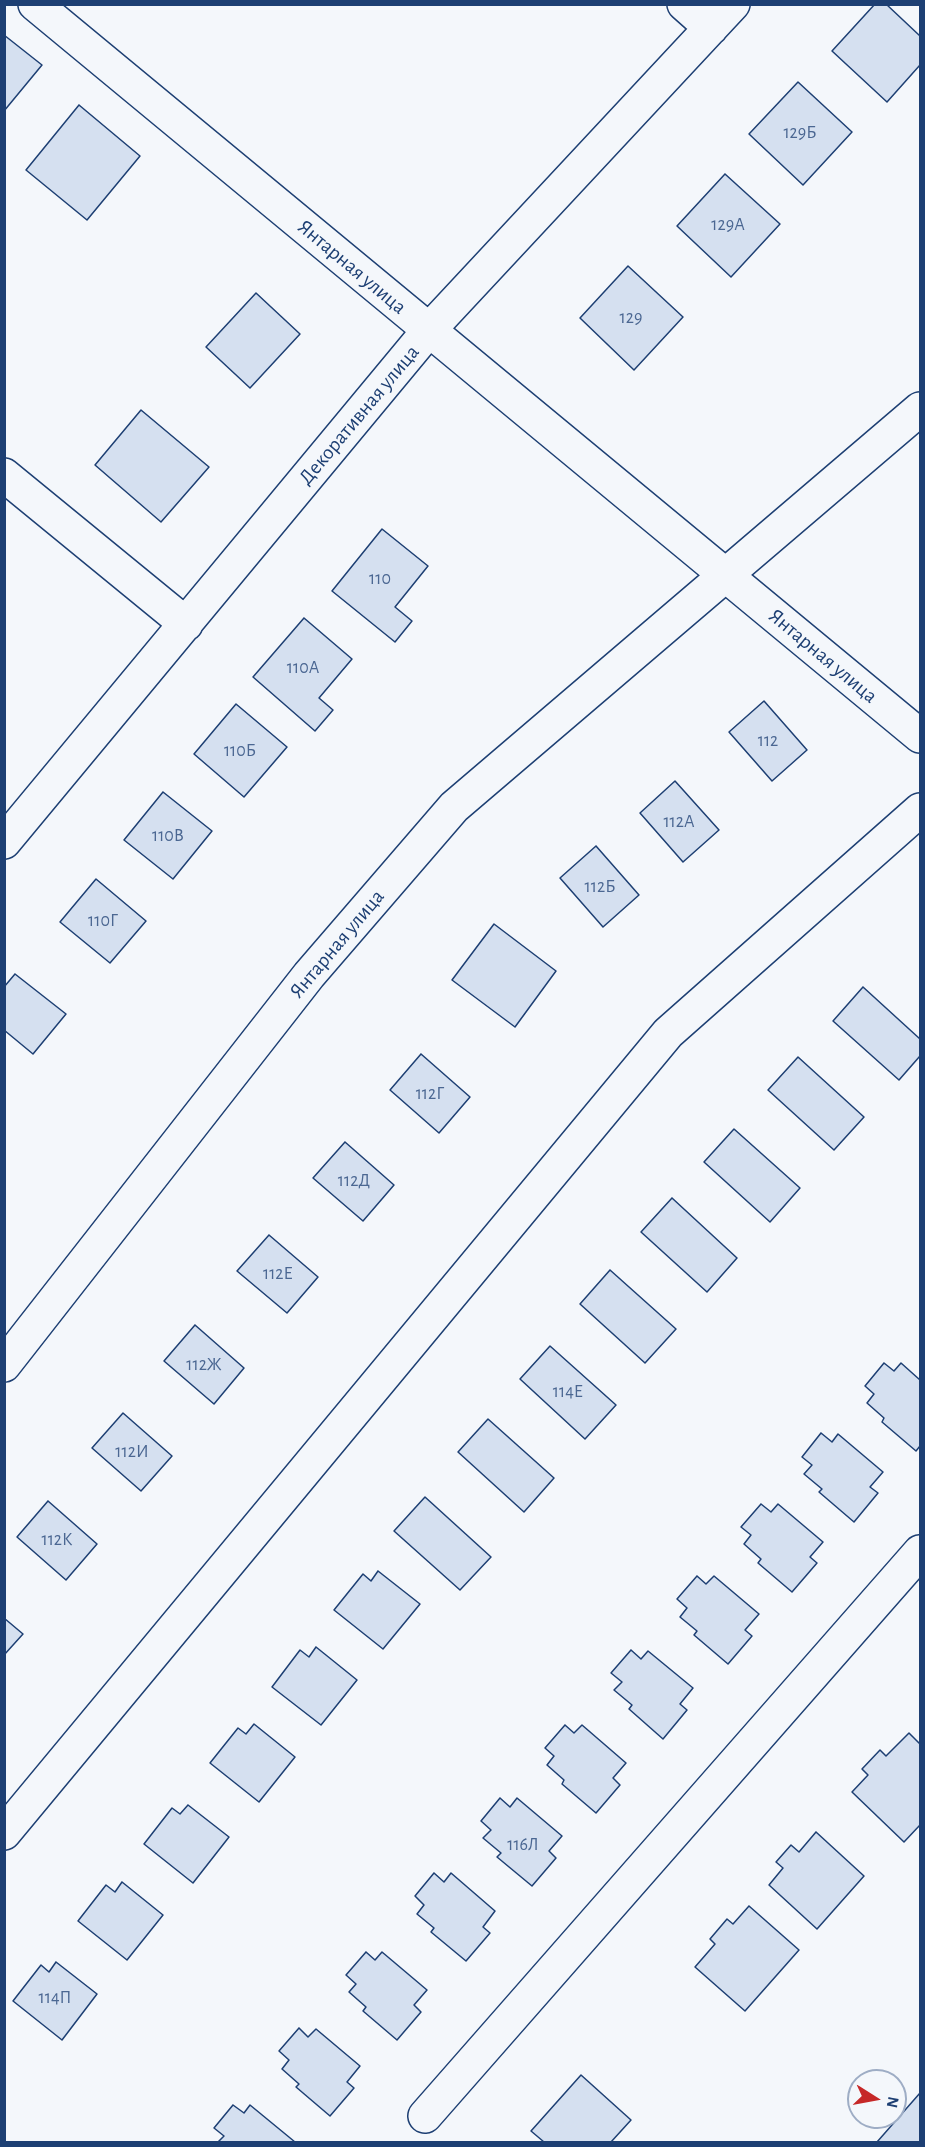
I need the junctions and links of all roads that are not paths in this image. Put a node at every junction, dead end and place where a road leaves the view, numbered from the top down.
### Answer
1 (34, 4) edge
2 (684, 4) edge
3 (722, 16) edge
4 (429, 330) junction
5 (921, 409) edge
6 (4, 475) edge
7 (726, 575) junction
8 (186, 624) junction
9 (921, 736) edge
10 (921, 810) edge
11 (4, 842) edge
12 (4, 1365) edge
13 (921, 1552) edge
14 (4, 1833) edge
15 (425, 2116) dead end

1 - 4 street, Янтарная улица
2 - 3 street
3 - 4 street, Декоративная улица
4 - 7 street, Янтарная улица
4 - 8 street, Декоративная улица
5 - 7 street
6 - 8 street
7 - 9 street, Янтарная улица
7 - 12 street, Янтарная улица
8 - 11 street, Декоративная улица
10 - 14 street
13 - 15 street

